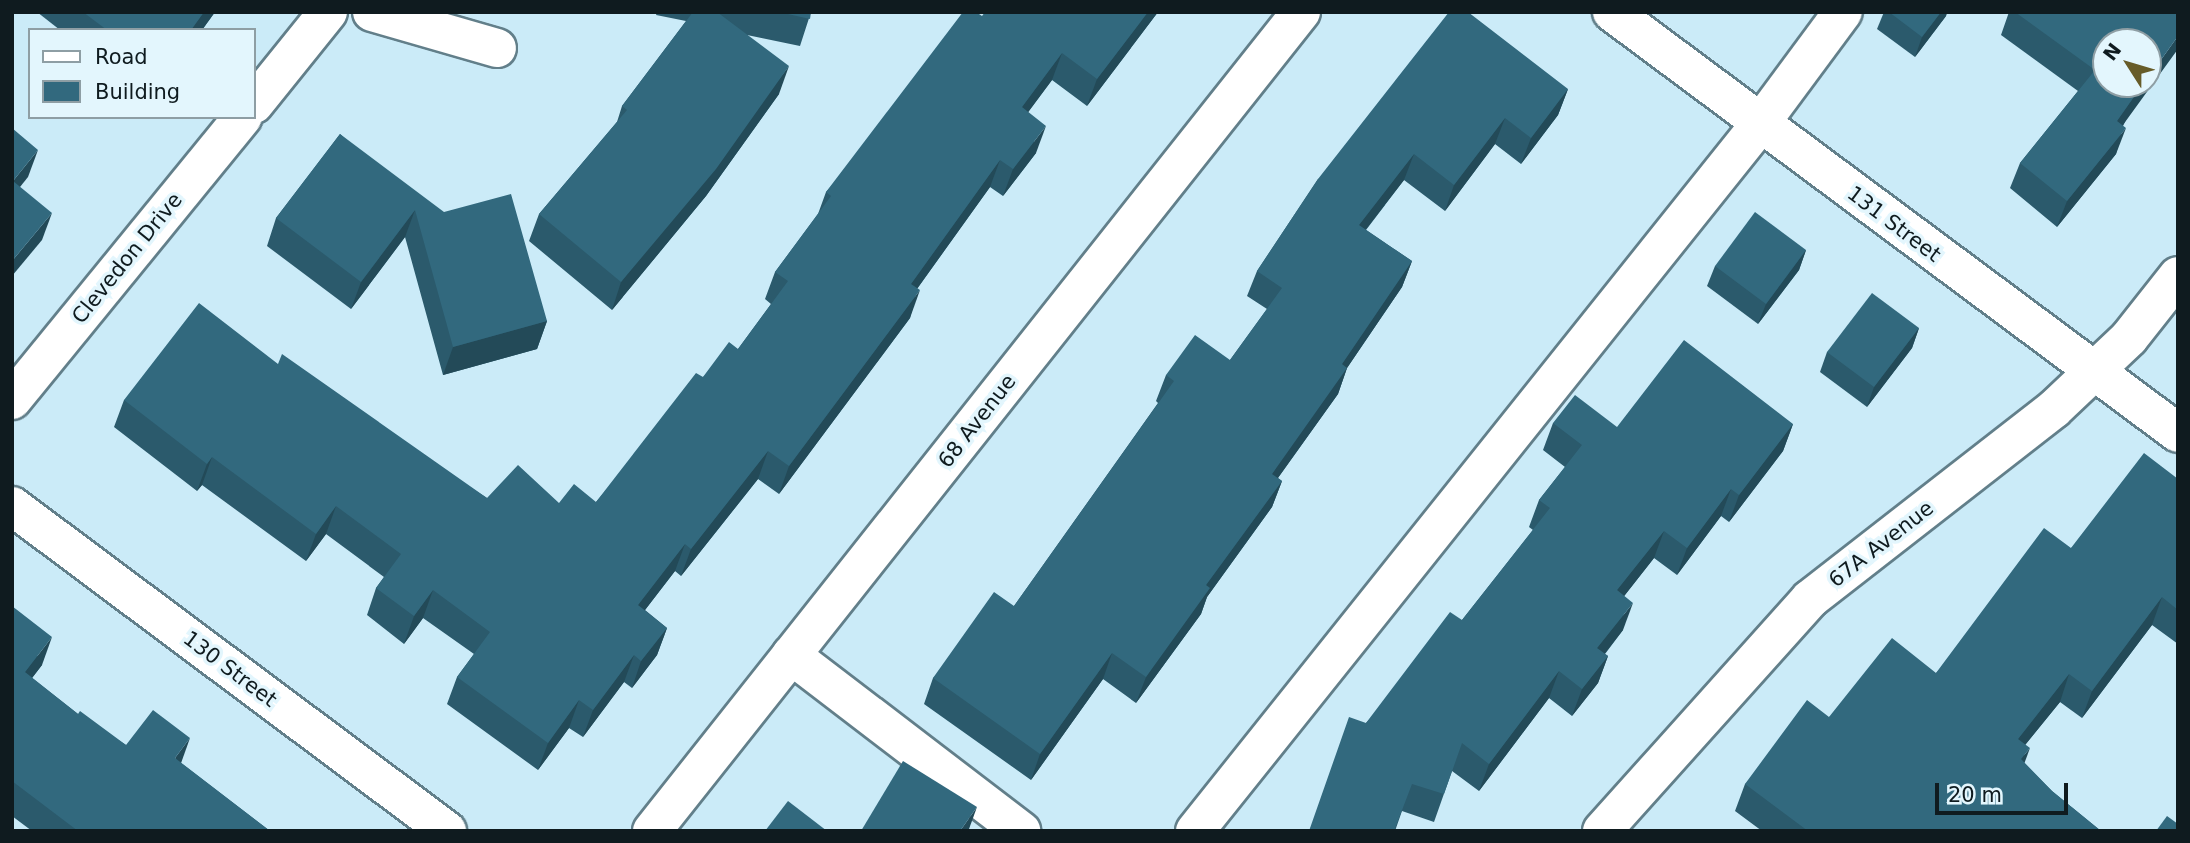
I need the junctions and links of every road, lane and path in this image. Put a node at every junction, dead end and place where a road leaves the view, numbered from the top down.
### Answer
1 (328, 12) edge
2 (372, 12) edge
3 (1301, 12) edge
4 (1612, 12) edge
5 (1843, 12) edge
6 (497, 48) dead end
7 (256, 102) edge
8 (241, 119) edge
9 (1760, 124) junction
10 (2178, 276) edge
11 (2094, 372) junction
12 (12, 400) edge
13 (2178, 433) edge
14 (12, 506) edge
15 (791, 655) junction
16 (447, 831) edge
17 (652, 831) edge
18 (1021, 831) edge
19 (1195, 831) edge
20 (1602, 831) edge

1 - 7 street
2 - 6 street
3 - 15 street, 68 Avenue
4 - 9 street, 131 Street
5 - 9 street
8 - 12 street, Clevedon Drive
9 - 11 street, 131 Street
9 - 19 street
10 - 11 street, 67A Avenue
11 - 13 street, 131 Street
11 - 20 street, 67A Avenue
14 - 16 street, 130 Street
15 - 17 street, 68 Avenue
15 - 18 street

